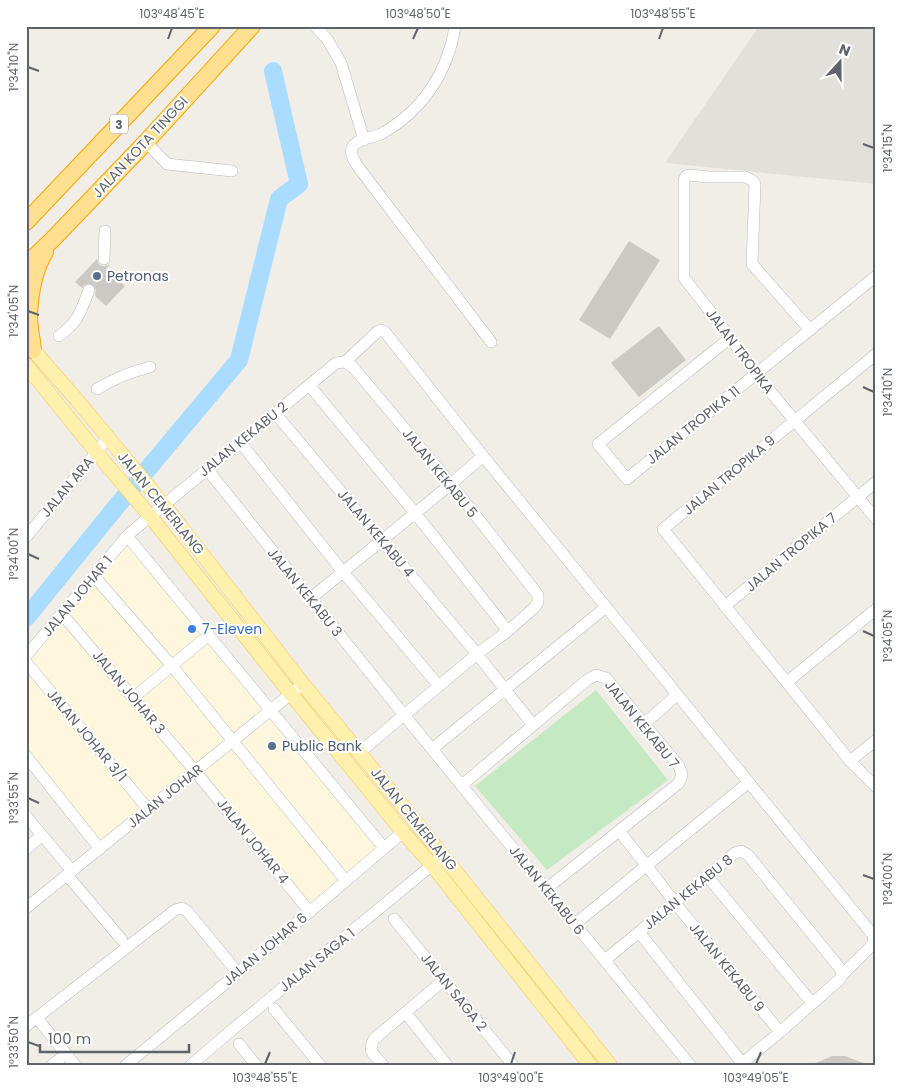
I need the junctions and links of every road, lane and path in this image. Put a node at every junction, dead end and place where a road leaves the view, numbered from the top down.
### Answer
1 (212, 26) edge
2 (252, 26) edge
3 (315, 26) edge
4 (455, 26) edge
5 (364, 140) junction
6 (146, 142) junction
7 (232, 171) dead end
8 (26, 222) edge
9 (105, 232) dead end
10 (53, 239) junction
11 (104, 259) tunnel mouth
12 (26, 265) edge
13 (876, 276) edge
14 (89, 290) tunnel mouth
15 (810, 330) junction
16 (59, 336) dead end
17 (730, 338) junction
18 (491, 342) dead end
19 (29, 352) edge
20 (876, 354) edge
21 (340, 362) junction
22 (150, 367) dead end
23 (756, 374) junction
24 (309, 385) junction
25 (97, 389) dead end
26 (276, 413) junction
27 (795, 421) junction
28 (111, 442) junction
29 (240, 442) junction
30 (99, 455) junction
31 (483, 456) junction
32 (207, 469) junction
33 (876, 482) edge
34 (451, 484) junction
35 (858, 497) junction
36 (160, 500) junction
37 (147, 512) junction
38 (415, 514) junction
39 (876, 519) edge
40 (127, 536) junction
41 (26, 537) edge
42 (382, 540) junction
43 (343, 572) junction
44 (94, 576) junction
45 (311, 598) junction
46 (725, 606) junction
47 (606, 607) junction
48 (876, 609) edge
49 (62, 614) junction
50 (508, 631) junction
51 (209, 635) junction
52 (477, 654) junction
53 (26, 656) edge
54 (26, 662) edge
55 (172, 666) junction
56 (787, 682) junction
57 (303, 684) junction
58 (439, 686) junction
59 (505, 690) junction
60 (291, 694) junction
61 (677, 695) junction
62 (133, 698) junction
63 (270, 710) junction
64 (404, 715) junction
65 (644, 724) junction
66 (533, 725) junction
67 (876, 740) edge
68 (232, 741) junction
69 (432, 749) junction
70 (360, 752) junction
71 (26, 756) edge
72 (850, 761) junction
73 (195, 771) junction
74 (749, 782) junction
75 (462, 785) junction
76 (876, 787) edge
77 (148, 809) junction
78 (28, 820) edge
79 (619, 831) junction
80 (403, 832) junction
81 (42, 835) junction
82 (26, 848) edge
83 (100, 848) junction
84 (384, 848) junction
85 (444, 856) junction
86 (432, 865) junction
87 (647, 866) junction
88 (70, 873) junction
89 (707, 876) junction
90 (346, 881) junction
91 (546, 889) junction
92 (675, 902) junction
93 (26, 908) edge
94 (310, 912) junction
95 (394, 919) dead end
96 (575, 924) junction
97 (638, 932) junction
98 (122, 940) dead end
99 (605, 960) junction
100 (238, 973) junction
101 (844, 974) junction
102 (444, 980) junction
103 (812, 1003) junction
104 (274, 1009) dead end
105 (406, 1012) junction
106 (37, 1018) junction
107 (26, 1026) edge
108 (780, 1032) junction
109 (239, 1044) dead end
110 (66, 1054) junction
111 (741, 1064) edge
112 (52, 1065) edge
113 (75, 1065) edge
114 (126, 1065) edge
115 (191, 1065) edge
116 (256, 1065) edge
117 (320, 1065) edge
118 (382, 1065) edge
119 (447, 1065) edge
120 (513, 1065) edge
121 (590, 1065) edge
122 (610, 1065) edge
123 (690, 1065) edge

1 - 8 highway, 3
2 - 6 highway, JALAN KOTA TINGGI / 3
3 - 5 street
4 - 5 street
5 - 18 street
6 - 7 street
6 - 10 highway, JALAN KOTA TINGGI / 3
9 - 11 street
10 - 12 highway, JALAN KOTA TINGGI / 3
10 - 19 highway
13 - 15 street, JALAN TROPIKA 11
14 - 16 street
15 - 17 street, JALAN TROPIKA
15 - 23 street, JALAN TROPIKA 11
17 - 23 street, JALAN TROPIKA
17 - 23 street, JALAN TROPIKA 11
19 - 28 main road, JALAN CEMERLANG
19 - 30 main road, JALAN CEMERLANG
20 - 27 street, JALAN TROPIKA 9
21 - 24 street, JALAN KEKABU 2
21 - 31 street, JALAN KEKABU 2
21 - 34 street, JALAN KEKABU 5
22 - 25 street
23 - 27 street, JALAN TROPIKA
24 - 26 street, JALAN KEKABU 2
24 - 38 street
26 - 29 street, JALAN KEKABU 2
26 - 42 street, JALAN KEKABU 4
27 - 35 street, JALAN TROPIKA
27 - 46 street, JALAN TROPIKA 9
28 - 30 street, JALAN ARA
28 - 36 main road, JALAN CEMERLANG
29 - 32 street, JALAN KEKABU 2
29 - 43 street
30 - 37 main road, JALAN CEMERLANG
30 - 41 street, JALAN ARA
31 - 34 street
31 - 47 street
32 - 36 street, JALAN KEKABU 2
32 - 45 street, JALAN KEKABU 3
33 - 35 street, JALAN TROPIKA 7
34 - 38 street
34 - 50 street, JALAN KEKABU 5
35 - 39 street, JALAN TROPIKA
35 - 46 street, JALAN TROPIKA 7
36 - 37 street, JALAN KEKABU 2
36 - 57 main road, JALAN CEMERLANG
37 - 40 street, JALAN JOHAR 1
37 - 60 main road, JALAN CEMERLANG
38 - 42 street
38 - 50 street
40 - 44 street, JALAN JOHAR 1
40 - 51 street
42 - 43 street
42 - 52 street, JALAN KEKABU 4
43 - 45 street
43 - 58 street
44 - 49 street, JALAN JOHAR 1
44 - 55 street
45 - 64 street, JALAN KEKABU 3
46 - 56 street
47 - 59 street
47 - 61 street
48 - 56 street
49 - 53 street, JALAN JOHAR 1
49 - 62 street, JALAN JOHAR 3
50 - 52 street
51 - 55 street
51 - 63 street
52 - 58 street
52 - 59 street, JALAN KEKABU 4
54 - 77 street, JALAN JOHAR 3/1
55 - 62 street
55 - 68 street
56 - 72 street
57 - 60 street, JALAN JOHAR
57 - 70 main road, JALAN CEMERLANG
58 - 64 street
59 - 66 street, JALAN KEKABU 4
59 - 69 street
60 - 63 street, JALAN JOHAR
60 - 80 main road, JALAN CEMERLANG
61 - 65 street
61 - 74 street
62 - 73 street, JALAN JOHAR 3
63 - 68 street, JALAN JOHAR
63 - 84 street
64 - 69 street, JALAN KEKABU 6
64 - 70 street
65 - 66 street, JALAN KEKABU 7
65 - 79 street, JALAN KEKABU 7
66 - 75 street, JALAN KEKABU 7
67 - 72 street
68 - 73 street, JALAN JOHAR
68 - 90 street
69 - 75 street, JALAN KEKABU 6
70 - 85 main road, JALAN CEMERLANG
71 - 83 street
72 - 76 street
73 - 77 street, JALAN JOHAR
73 - 94 street, JALAN JOHAR 4
74 - 87 street
74 - 101 street
75 - 91 street, JALAN KEKABU 6
77 - 83 street, JALAN JOHAR
78 - 81 street
79 - 87 street, JALAN KEKABU 9
79 - 91 street, JALAN KEKABU 7
80 - 84 street, JALAN JOHAR 6
80 - 86 main road, JALAN CEMERLANG
81 - 82 street
81 - 88 street
83 - 88 street, JALAN JOHAR
84 - 90 street, JALAN JOHAR 6
85 - 86 street, JALAN SAGA 1
85 - 122 main road, JALAN CEMERLANG
86 - 115 street, JALAN SAGA 1
86 - 121 main road, JALAN CEMERLANG
87 - 92 street, JALAN KEKABU 9
87 - 96 street
88 - 93 street, JALAN JOHAR
88 - 98 street
89 - 92 street, JALAN KEKABU 8
89 - 101 street, JALAN KEKABU 8
89 - 103 street
90 - 94 street, JALAN JOHAR 6
91 - 96 street, JALAN KEKABU 6
92 - 97 street, JALAN KEKABU 8
92 - 108 street, JALAN KEKABU 9
94 - 100 street, JALAN JOHAR 6
95 - 102 street, JALAN SAGA 2
96 - 99 street, JALAN KEKABU 6
97 - 99 street, JALAN KEKABU 8
97 - 111 street
99 - 123 street, JALAN KEKABU 6
100 - 106 street
100 - 114 street, JALAN JOHAR 6
101 - 103 street
102 - 105 street
102 - 120 street, JALAN SAGA 2
103 - 108 street
104 - 117 street
105 - 118 street
105 - 119 street
106 - 107 street
106 - 110 street
108 - 111 street
109 - 116 street
110 - 112 street
110 - 113 street

